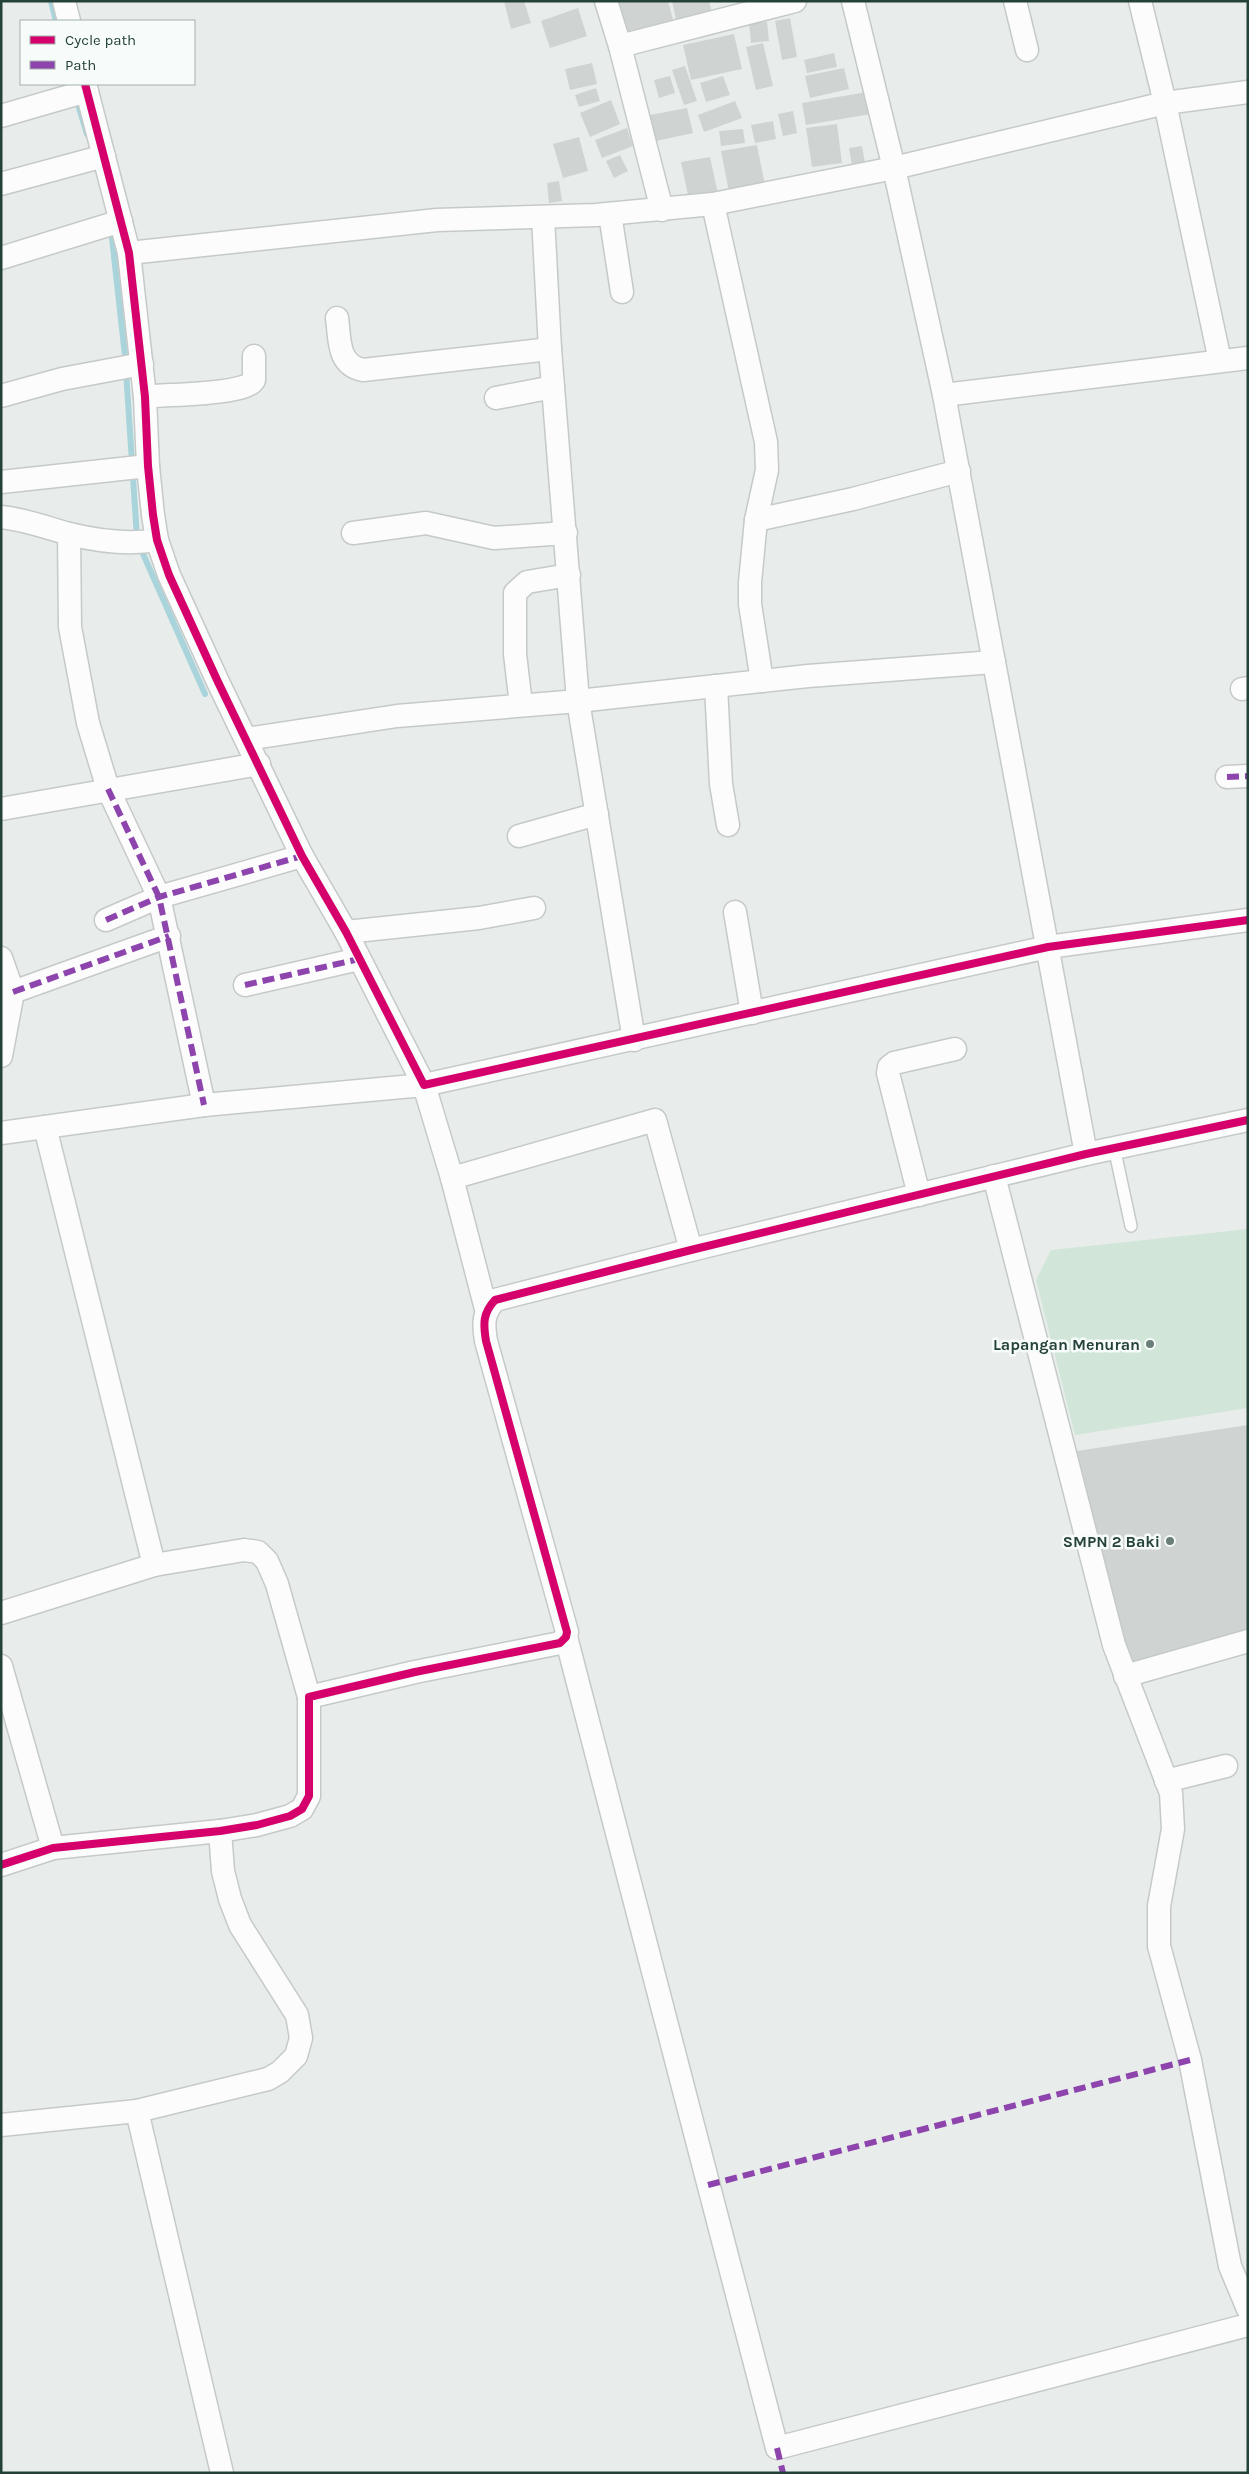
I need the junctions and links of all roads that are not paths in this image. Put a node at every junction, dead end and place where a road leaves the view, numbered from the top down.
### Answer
1 (64, 1) edge
2 (606, 1) edge
3 (795, 1) edge
4 (853, 1) edge
5 (1015, 1) edge
6 (1140, 1) edge
7 (69, 20) edge
8 (620, 46) junction
9 (1027, 50) dead end
10 (86, 87) edge
11 (1248, 92) edge
12 (1165, 103) junction
13 (1, 116) edge
14 (104, 156) junction
15 (894, 168) junction
16 (1, 184) edge
17 (713, 204) junction
18 (662, 210) junction
19 (610, 214) junction
20 (543, 217) junction
21 (121, 221) junction
22 (129, 253) junction
23 (1, 258) edge
24 (622, 292) dead end
25 (337, 318) dead end
26 (550, 349) junction
27 (254, 356) dead end
28 (1248, 358) edge
29 (1220, 361) junction
30 (142, 364) junction
31 (554, 387) junction
32 (944, 395) junction
33 (1, 396) edge
34 (145, 397) junction
35 (496, 398) dead end
36 (148, 466) junction
37 (959, 471) junction
38 (1, 482) edge
39 (1, 517) edge
40 (756, 520) junction
41 (352, 533) dead end
42 (566, 533) junction
43 (69, 534) junction
44 (145, 542) junction
45 (569, 575) junction
46 (994, 662) junction
47 (762, 681) junction
48 (716, 686) junction
49 (578, 701) junction
50 (521, 705) junction
51 (246, 739) junction
52 (259, 764) junction
53 (108, 789) junction
54 (1, 809) edge
55 (597, 814) junction
56 (728, 825) dead end
57 (519, 836) dead end
58 (302, 856) junction
59 (159, 897) junction
60 (534, 908) dead end
61 (735, 912) dead end
62 (106, 920) dead end
63 (1248, 920) edge
64 (346, 932) junction
65 (169, 936) junction
66 (1048, 947) junction
67 (1, 958) edge
68 (360, 959) junction
69 (245, 985) dead end
70 (13, 992) junction
71 (752, 1013) junction
72 (634, 1040) junction
73 (956, 1049) dead end
74 (1, 1056) edge
75 (424, 1085) junction
76 (204, 1105) junction
77 (1248, 1120) edge
78 (45, 1127) junction
79 (1, 1133) edge
80 (1114, 1147) junction
81 (1086, 1154) junction
82 (994, 1176) junction
83 (452, 1178) junction
84 (919, 1195) junction
85 (1131, 1226) dead end
86 (691, 1250) junction
87 (486, 1309) junction
88 (154, 1565) junction
89 (1, 1613) edge
90 (566, 1637) junction
91 (1248, 1641) edge
92 (1, 1666) edge
93 (1125, 1676) junction
94 (309, 1697) junction
95 (1226, 1766) dead end
96 (1166, 1781) junction
97 (220, 1831) junction
98 (53, 1848) junction
99 (1, 1865) edge
100 (137, 2111) junction
101 (1, 2125) edge
102 (1248, 2309) edge
103 (1248, 2325) edge
104 (222, 2473) edge

1 - 7 street
2 - 8 street
3 - 8 street
4 - 15 street
5 - 9 street
6 - 12 street
8 - 18 street
10 - 13 street
10 - 14 street
11 - 12 street
12 - 15 street
12 - 29 street
14 - 16 street
14 - 21 street
15 - 17 street
15 - 32 street
17 - 18 street
17 - 40 street
18 - 19 street
19 - 20 street
19 - 24 street
20 - 22 street
20 - 26 street
21 - 22 street
21 - 23 street
22 - 30 street
25 - 26 street
26 - 31 street
27 - 34 street
28 - 29 street
29 - 32 street
30 - 33 street
30 - 34 street
31 - 35 street
31 - 42 street
32 - 37 street
34 - 36 street
36 - 38 street
36 - 44 street
37 - 40 street
37 - 46 street
39 - 43 street
40 - 47 street
41 - 42 street
42 - 45 street
43 - 44 street
43 - 53 street
44 - 51 street
45 - 49 street
45 - 50 street
46 - 47 street
46 - 66 street
47 - 48 street
48 - 49 street
48 - 56 street
49 - 50 street
49 - 55 street
50 - 51 street
51 - 52 street
52 - 53 street
52 - 58 street
53 - 54 street
53 - 59 street
55 - 57 street
55 - 72 street
58 - 59 street
58 - 64 street
59 - 62 street
59 - 65 street
60 - 64 street
61 - 71 street
63 - 66 street
64 - 68 street
65 - 70 street
65 - 76 street
66 - 71 street
66 - 81 street
67 - 70 street
68 - 69 street
68 - 75 street
70 - 74 street
71 - 72 street
72 - 75 street
73 - 84 street
75 - 76 street
75 - 83 street
76 - 78 street
77 - 80 street
78 - 79 street
78 - 88 street
80 - 81 street
80 - 85 lane
81 - 82 street
82 - 84 street
82 - 93 street
83 - 86 street
83 - 87 street
84 - 86 street
86 - 87 street
87 - 90 street
88 - 89 street
88 - 94 street
90 - 94 street
90 - 103 street
91 - 93 street
92 - 98 street
93 - 96 street
94 - 97 street
95 - 96 street
96 - 102 street
97 - 98 street
97 - 100 street
98 - 99 street
100 - 101 street
100 - 104 street

